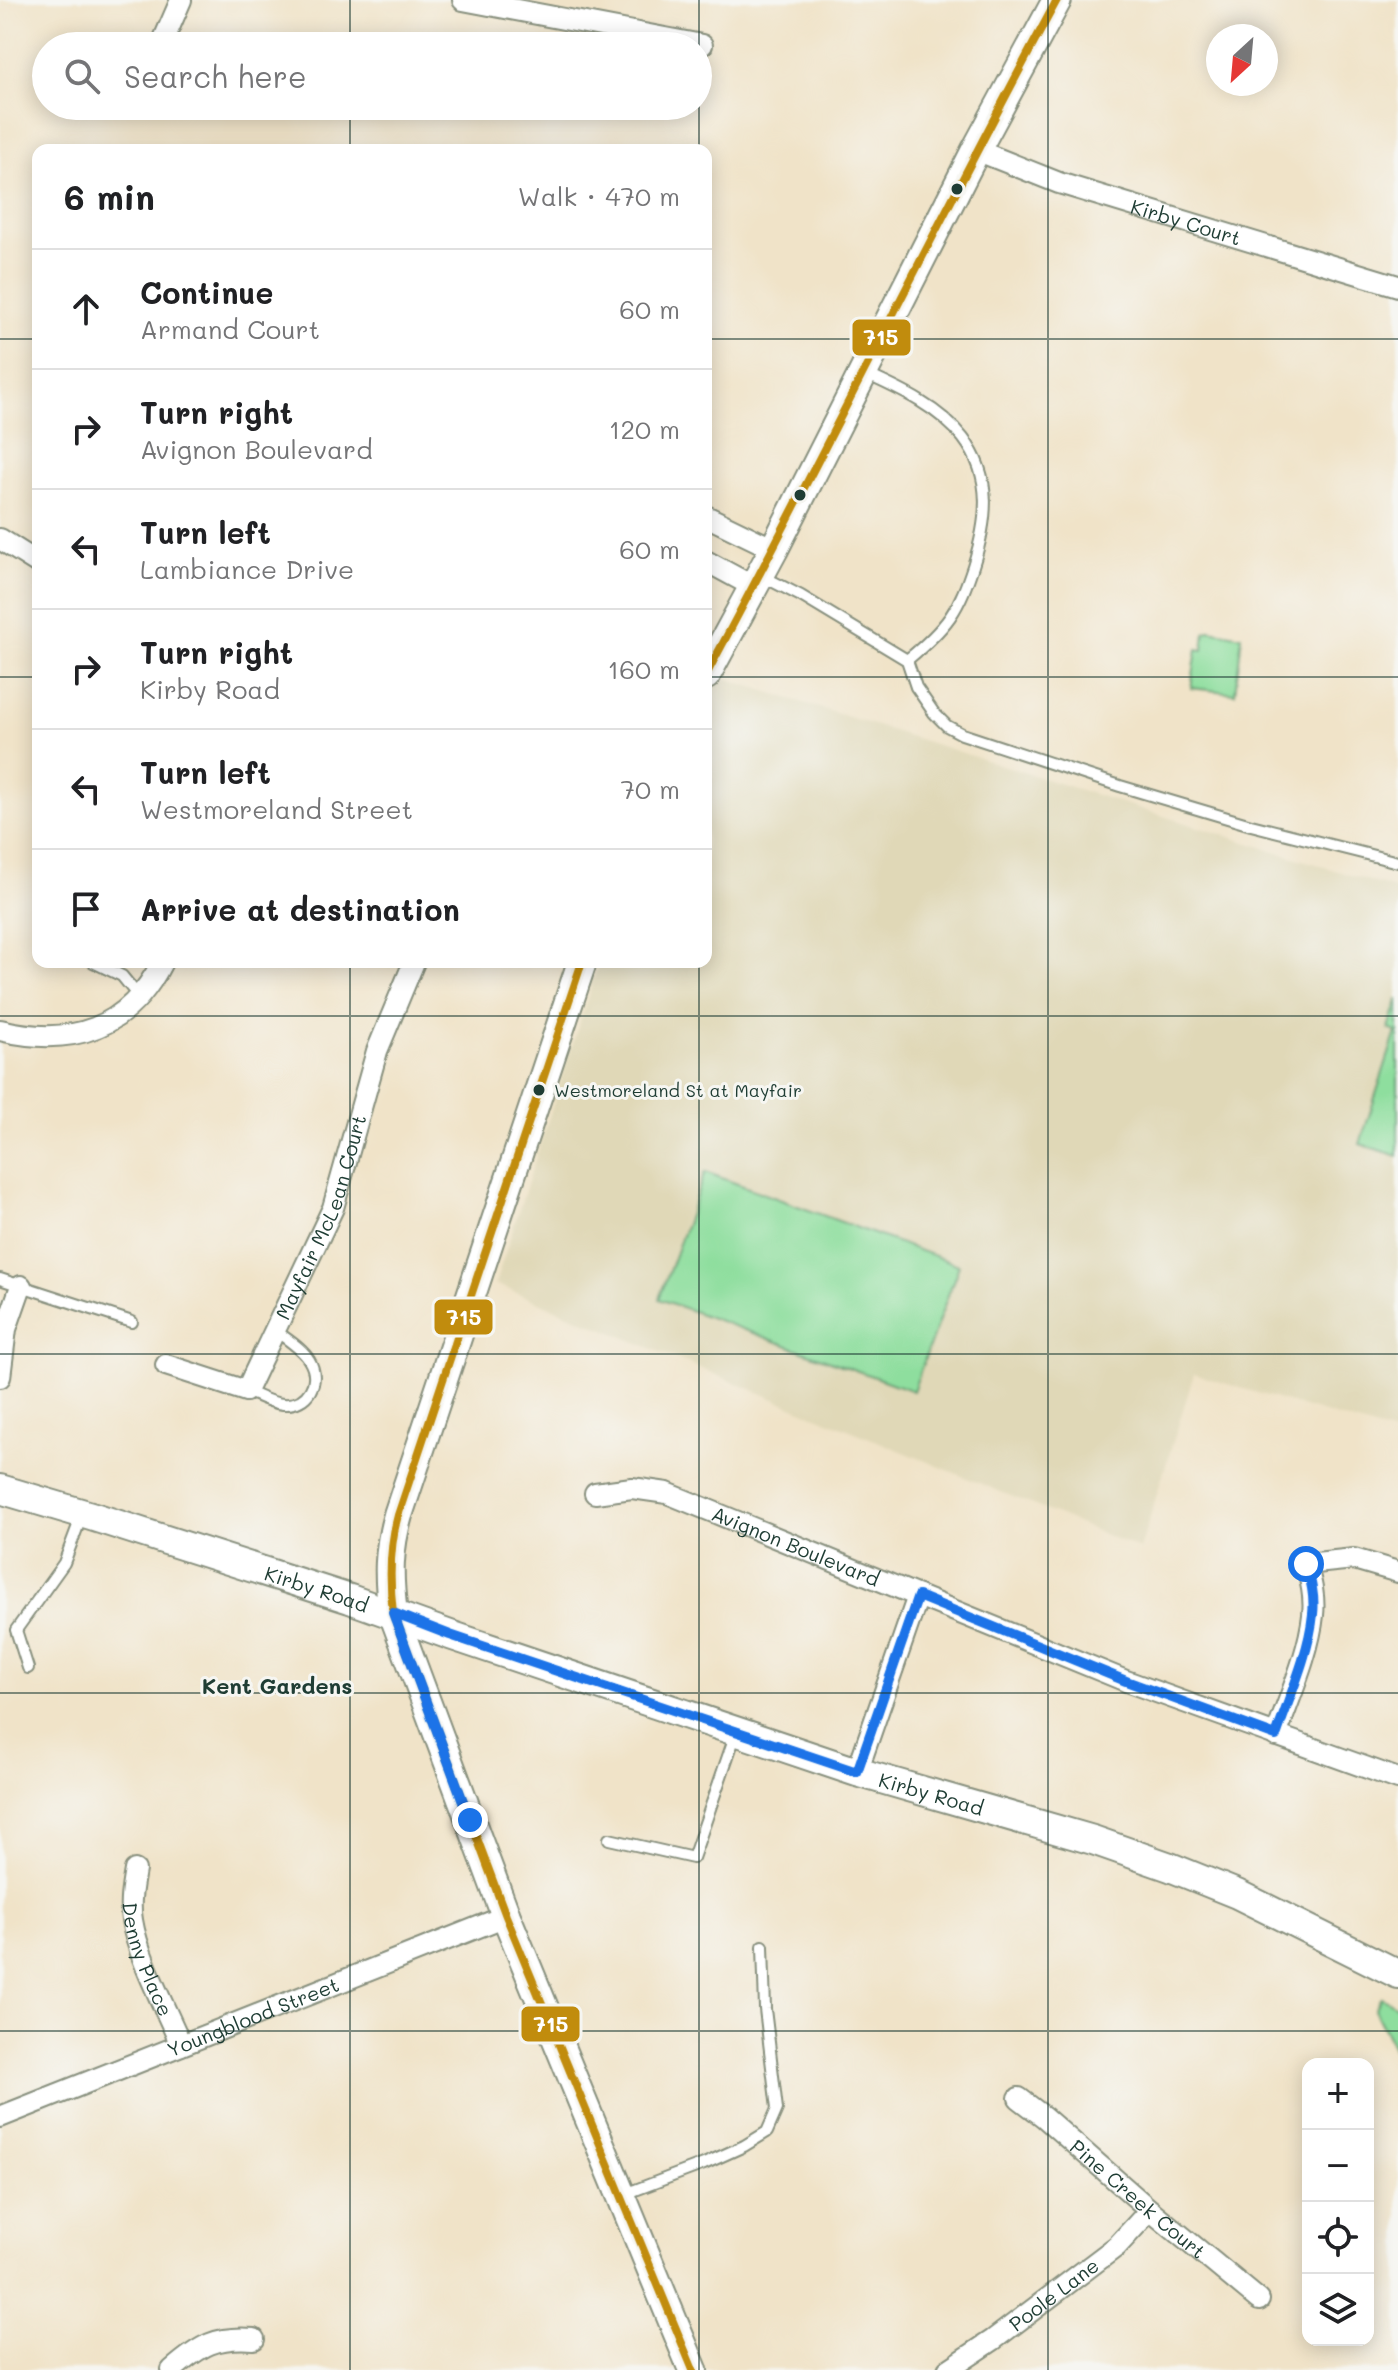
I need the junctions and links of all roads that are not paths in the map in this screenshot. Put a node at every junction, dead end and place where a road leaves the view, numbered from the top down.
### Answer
1 (181, 0) edge
2 (463, 0) edge
3 (1057, 0) edge
4 (167, 32) edge
5 (633, 32) edge
6 (976, 150) junction
7 (1398, 286) edge
8 (863, 372) junction
9 (712, 519) edge
10 (0, 539) edge
11 (774, 549) junction
12 (32, 559) edge
13 (712, 563) edge
14 (757, 581) junction
15 (907, 660) junction
16 (712, 664) edge
17 (1398, 862) edge
18 (105, 968) edge
19 (158, 968) edge
20 (412, 968) edge
21 (580, 968) edge
22 (139, 997) junction
23 (0, 1030) edge
24 (0, 1279) edge
25 (21, 1286) junction
26 (132, 1322) dead end
27 (275, 1330) junction
28 (166, 1365) dead end
29 (0, 1377) edge
30 (246, 1391) junction
31 (0, 1489) edge
32 (595, 1493) dead end
33 (83, 1513) junction
34 (1398, 1572) edge
35 (918, 1596) junction
36 (393, 1613) junction
37 (28, 1668) dead end
38 (736, 1731) junction
39 (1276, 1736) junction
40 (857, 1772) junction
41 (1398, 1779) edge
42 (609, 1839) dead end
43 (135, 1870) dead end
44 (506, 1916) junction
45 (763, 1946) dead end
46 (1398, 1974) edge
47 (181, 2045) junction
48 (1019, 2098) dead end
49 (0, 2117) edge
50 (620, 2196) junction
51 (1150, 2210) junction
52 (1259, 2300) dead end
53 (254, 2339) dead end
54 (172, 2370) edge
55 (693, 2370) edge
56 (948, 2370) edge

1 - 4 street
2 - 5 street
3 - 6 main road
6 - 7 street, Kirby Court
6 - 8 main road
8 - 11 main road
8 - 15 lane
9 - 11 street
10 - 12 street
11 - 14 main road
13 - 14 street
14 - 15 lane
14 - 16 main road
15 - 17 lane
18 - 22 lane
19 - 22 street
20 - 27 street, Mayfair McLean Court
21 - 36 main road
22 - 23 street
24 - 25 lane
25 - 26 lane
25 - 29 street
27 - 30 street, Mayfair McLean Court
27 - 30 lane
28 - 30 street
31 - 33 main road, Kirby Road
32 - 35 street, Avignon Boulevard
33 - 36 main road, Kirby Road
33 - 37 lane
34 - 39 street
35 - 39 street, Avignon Boulevard
35 - 40 street
36 - 38 main road, Kirby Road
36 - 44 main road
38 - 40 main road, Kirby Road
38 - 42 lane
39 - 41 street, Avignon Boulevard
40 - 46 main road, Kirby Road
43 - 47 street, Denny Place
44 - 47 street, Youngblood Street
44 - 50 main road
45 - 50 lane
47 - 49 street, Youngblood Street
48 - 51 street, Pine Creek Court
50 - 55 main road
51 - 52 street, Pine Creek Court
51 - 56 street, Poole Lane
53 - 54 street

